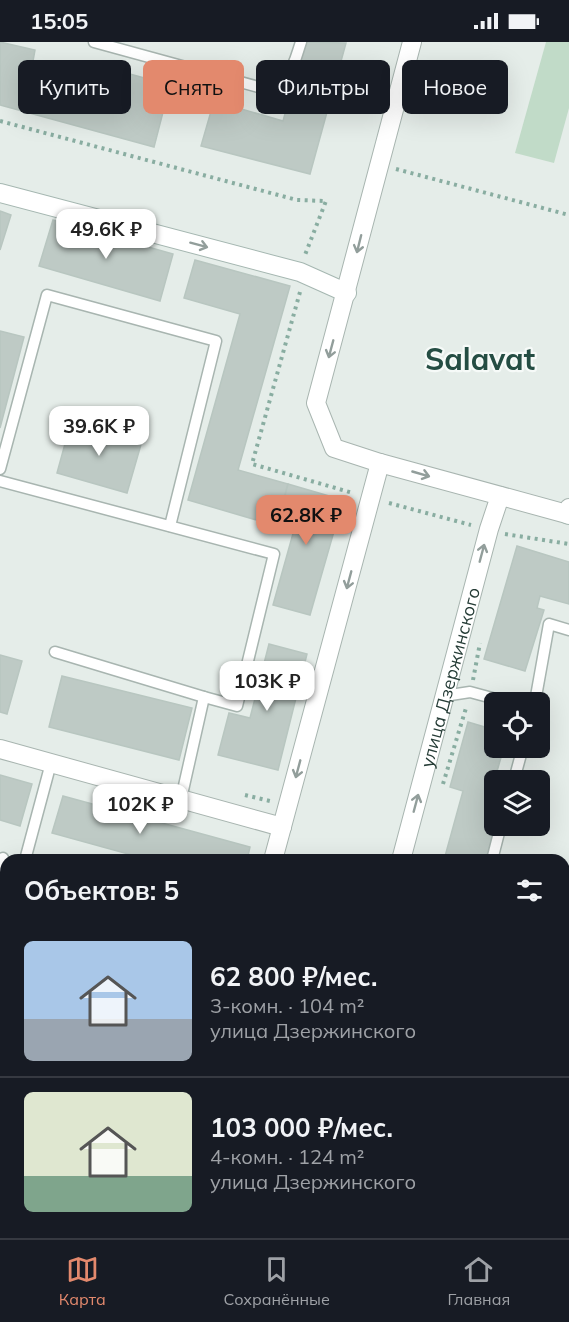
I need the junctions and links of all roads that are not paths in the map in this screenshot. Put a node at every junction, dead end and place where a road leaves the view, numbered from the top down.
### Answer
1 (94, 42) edge
2 (301, 42) edge
3 (412, 42) edge
4 (126, 46) edge
5 (0, 193) edge
6 (347, 293) junction
7 (380, 463) junction
8 (0, 469) edge
9 (0, 481) edge
10 (500, 496) junction
11 (568, 512) edge
12 (170, 526) junction
13 (569, 630) edge
14 (55, 652) dead end
15 (537, 692) edge
16 (444, 696) junction
17 (484, 696) edge
18 (204, 697) junction
19 (0, 748) edge
20 (51, 763) junction
21 (181, 799) junction
22 (282, 827) junction
23 (498, 836) edge
24 (27, 854) edge
25 (275, 854) edge
26 (403, 854) edge
27 (494, 854) edge

1 - 4 lane
2 - 4 lane
3 -> 6 street
5 -> 6 street
6 -> 7 street
7 -> 10 street
7 -> 22 street
8 - 12 lane
9 - 12 lane
10 - 11 street
16 -> 10 street, улица Дзержинского
12 - 18 lane
13 - 15 lane
14 - 18 lane
16 - 17 lane
26 -> 16 street, улица Дзержинского
18 - 21 lane
19 - 20 street
20 - 21 street
20 - 24 lane
21 - 22 street
22 - 25 street
23 - 27 lane

